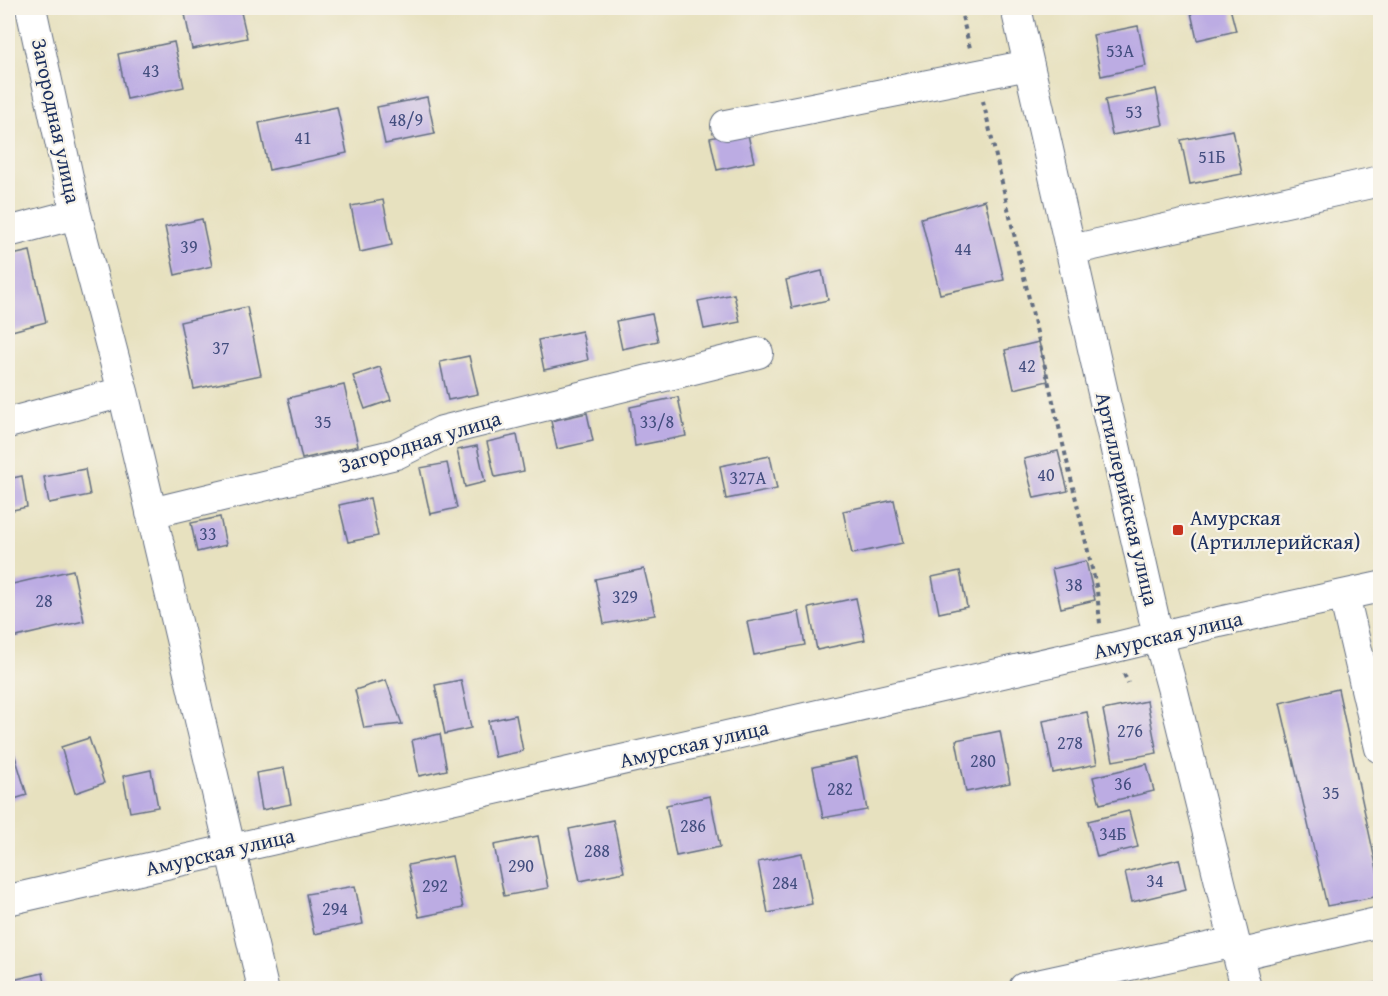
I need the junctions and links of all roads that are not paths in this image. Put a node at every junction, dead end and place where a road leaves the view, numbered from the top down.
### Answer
1 (31, 8) edge
2 (1026, 9) edge
3 (1029, 64) junction
4 (726, 125) dead end
5 (1380, 182) edge
6 (76, 214) junction
7 (8, 232) edge
8 (1071, 250) junction
9 (758, 353) dead end
10 (123, 392) junction
11 (8, 423) edge
12 (151, 513) junction
13 (1380, 587) edge
14 (1344, 595) junction
15 (1158, 636) junction
16 (1380, 748) edge
17 (231, 849) junction
18 (8, 900) edge
19 (1380, 922) edge
20 (1236, 949) junction
21 (263, 988) edge
22 (1024, 988) edge
23 (1246, 988) edge

1 - 6 street, Загородная улица
2 - 3 street, Артиллерийская улица
3 - 4 street
3 - 8 street, Артиллерийская улица
5 - 8 street
6 - 7 street
6 - 10 street, Загородная улица
8 - 15 street, Артиллерийская улица
9 - 12 street, Загородная улица
10 - 11 street
10 - 12 street, Загородная улица
12 - 17 street, Загородная улица
13 - 14 street, Амурская улица
14 - 15 street, Амурская улица
14 - 16 street
15 - 17 street, Амурская улица
15 - 20 street, Артиллерийская улица
17 - 18 street, Амурская улица
17 - 21 street, Загородная улица
19 - 20 street
20 - 22 street
20 - 23 street, Артиллерийская улица

